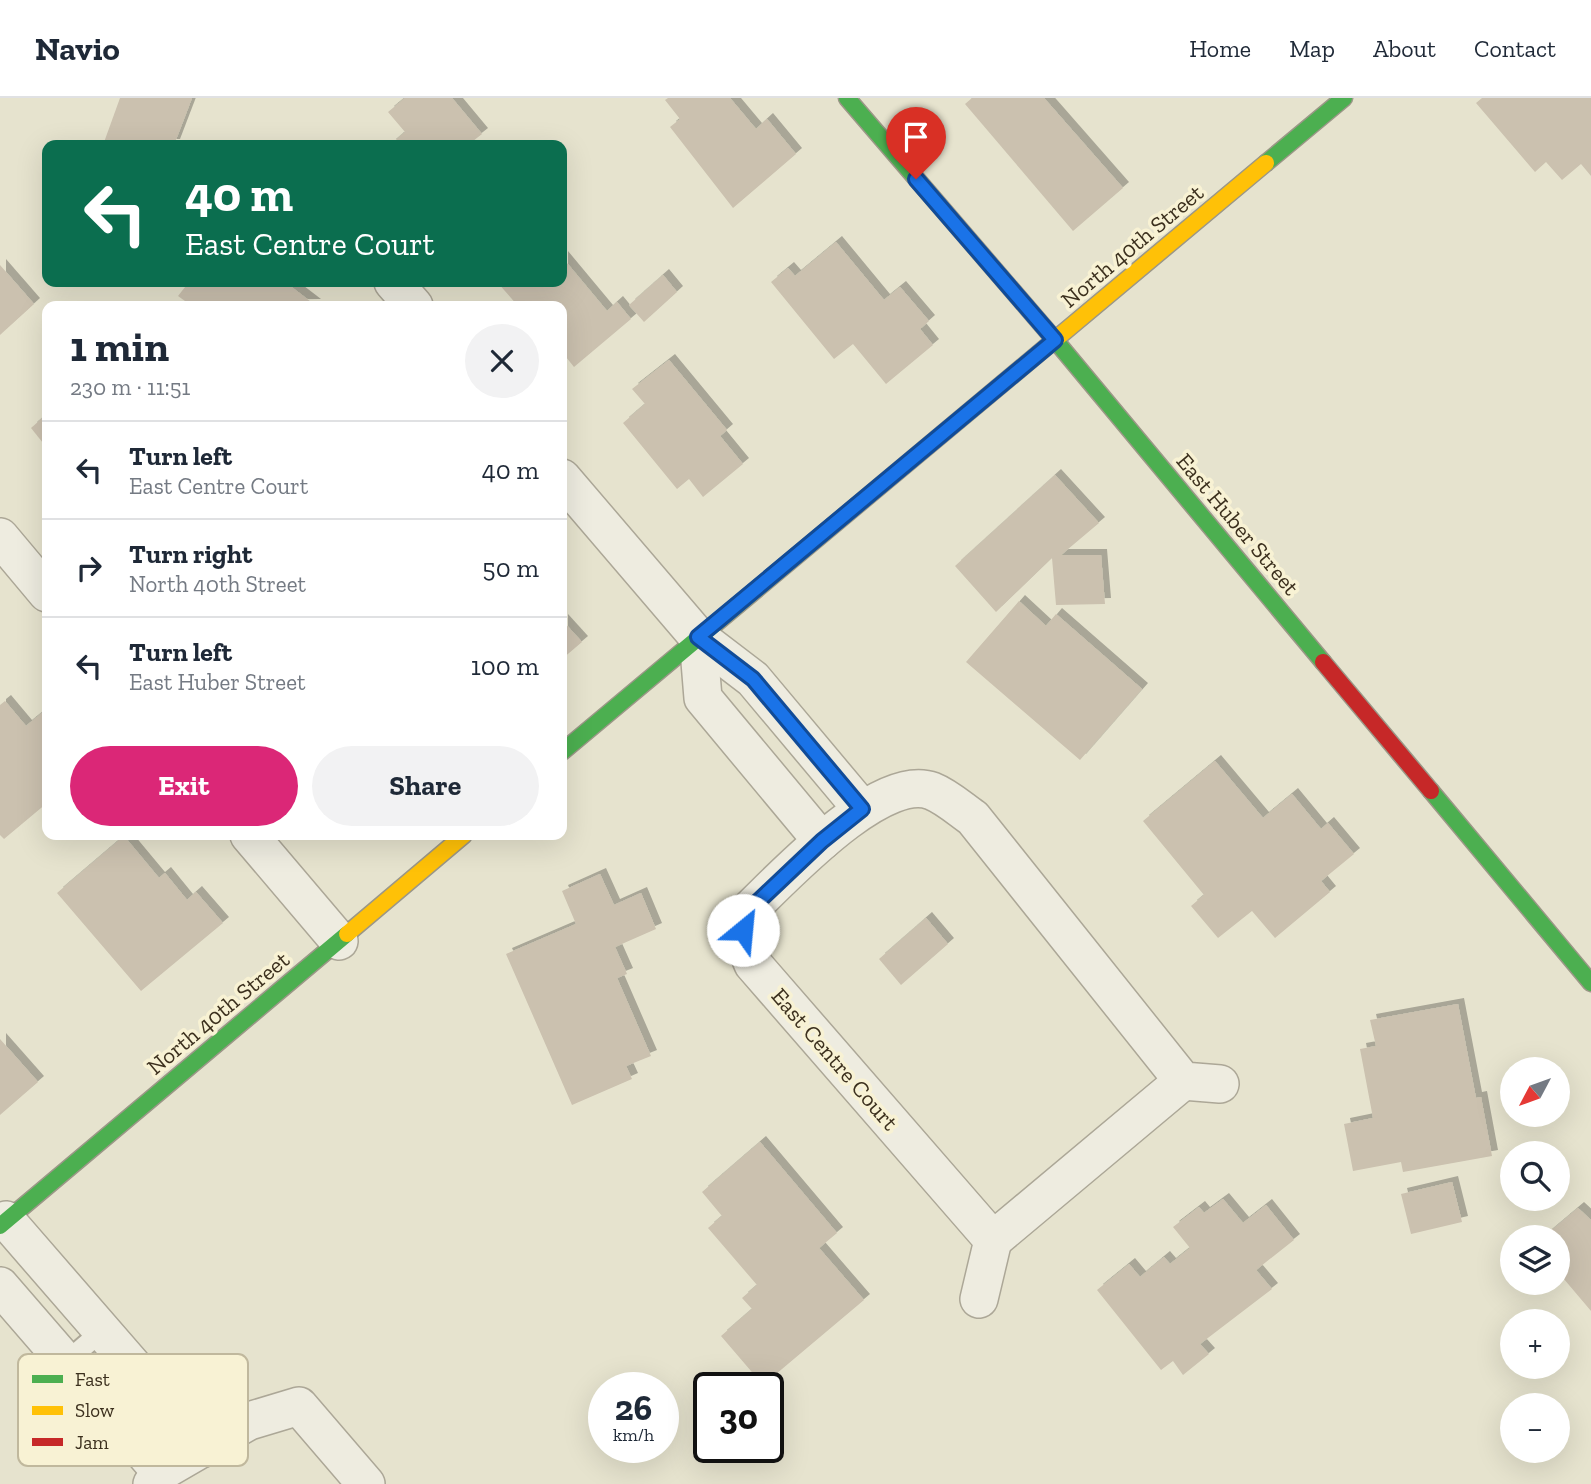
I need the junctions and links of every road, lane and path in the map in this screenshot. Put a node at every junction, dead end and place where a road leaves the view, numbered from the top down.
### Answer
1 (846, 98) edge
2 (1344, 98) edge
3 (397, 287) edge
4 (410, 301) edge
5 (1055, 340) junction
6 (567, 484) edge
7 (0, 537) edge
8 (42, 587) edge
9 (698, 637) junction
10 (567, 748) edge
11 (811, 748) junction
12 (772, 781) junction
13 (862, 809) junction
14 (253, 840) edge
15 (458, 840) edge
16 (822, 841) junction
17 (339, 942) junction
18 (1591, 983) edge
19 (1183, 1081) junction
20 (1220, 1084) dead end
21 (3, 1223) edge
22 (993, 1240) junction
23 (0, 1286) edge
24 (979, 1299) dead end
25 (102, 1331) junction
26 (59, 1354) edge
27 (75, 1354) edge
28 (122, 1354) edge
29 (248, 1422) edge
30 (175, 1466) edge
31 (156, 1478) edge
32 (366, 1484) edge

1 - 5 street, East Huber Street
2 - 5 street, North 40th Street
3 - 4 street
5 - 9 street, North 40th Street
5 - 18 street, East Huber Street
6 - 9 street
7 - 8 street
9 - 10 street, North 40th Street
9 - 11 street
9 - 12 street
11 - 12 street
11 - 13 street
12 - 16 street
13 - 16 street, East Centre Court
13 - 19 street, East Centre Court
14 - 17 street
15 - 17 street, North 40th Street
16 - 22 street, East Centre Court
17 - 21 street, North 40th Street
19 - 20 street
19 - 22 street
21 - 25 street
22 - 24 street
23 - 26 street
25 - 27 lane
25 - 28 street
29 - 32 street
30 - 31 street

